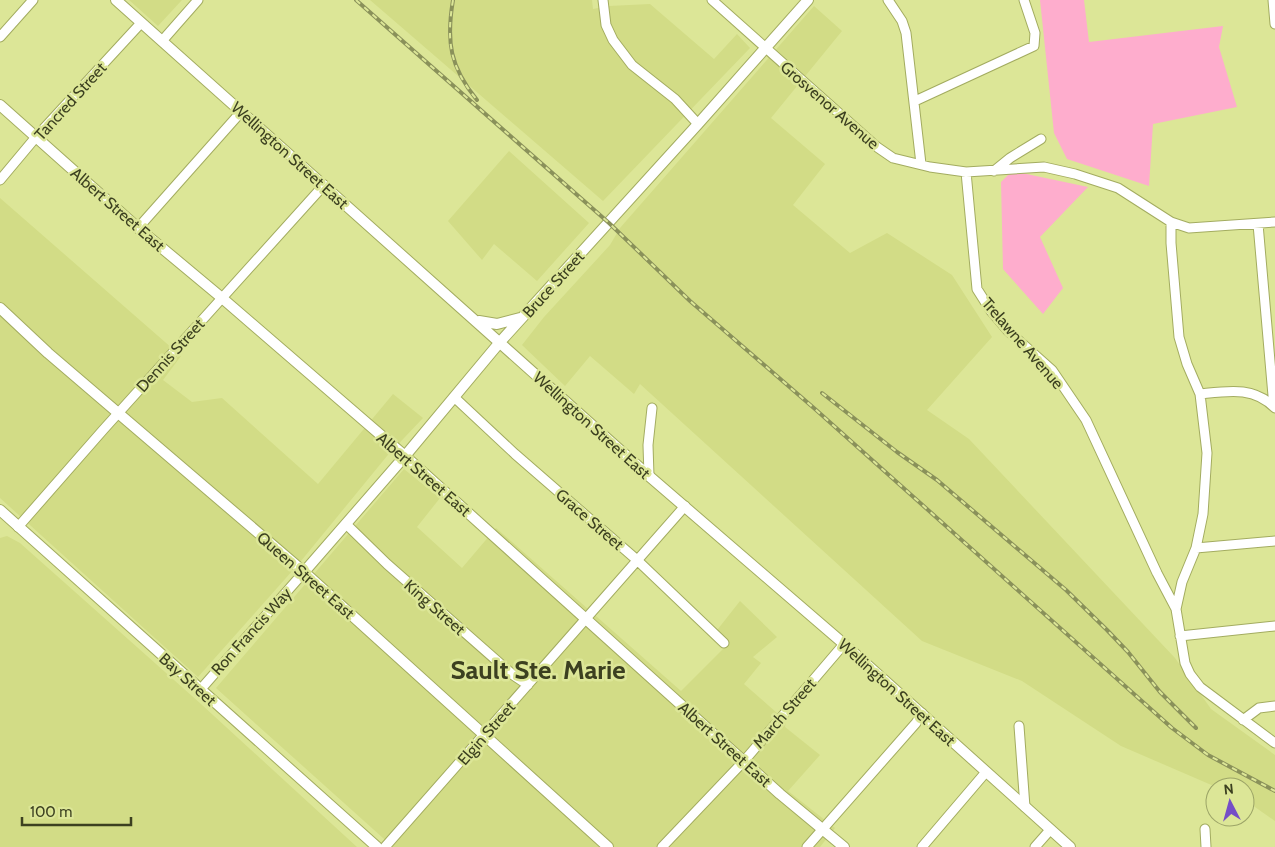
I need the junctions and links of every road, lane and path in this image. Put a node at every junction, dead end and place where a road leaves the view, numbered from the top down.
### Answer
1 (33, 0) edge
2 (116, 0) edge
3 (198, 0) edge
4 (603, 0) edge
5 (712, 0) edge
6 (808, 0) edge
7 (888, 0) edge
8 (1024, 0) edge
9 (1273, 0) edge
10 (141, 23) junction
11 (1275, 24) edge
12 (0, 37) edge
13 (162, 41) junction
14 (765, 48) junction
15 (915, 101) junction
16 (0, 105) edge
17 (241, 112) junction
18 (698, 124) junction
19 (36, 137) junction
20 (1041, 139) dead end
21 (921, 164) junction
22 (994, 171) junction
23 (966, 172) junction
24 (0, 180) edge
25 (324, 185) junction
26 (1171, 222) junction
27 (1275, 222) edge
28 (1258, 224) junction
29 (138, 228) junction
30 (222, 298) junction
31 (0, 308) edge
32 (524, 316) junction
33 (476, 320) junction
34 (500, 342) junction
35 (1200, 394) junction
36 (454, 397) junction
37 (652, 408) dead end
38 (1275, 408) edge
39 (119, 413) junction
40 (405, 456) junction
41 (649, 476) junction
42 (685, 506) junction
43 (0, 510) edge
44 (346, 524) junction
45 (18, 527) junction
46 (1275, 541) edge
47 (1196, 548) junction
48 (638, 560) junction
49 (304, 572) junction
50 (1176, 609) junction
51 (587, 619) junction
52 (1275, 626) edge
53 (1180, 636) junction
54 (724, 643) dead end
55 (844, 644) junction
56 (528, 685) junction
57 (200, 690) junction
58 (1275, 706) edge
59 (922, 713) junction
60 (1243, 720) junction
61 (1018, 726) dead end
62 (485, 735) junction
63 (1275, 743) edge
64 (744, 761) junction
65 (986, 772) junction
66 (1025, 807) junction
67 (823, 829) junction
68 (1205, 829) dead end
69 (1050, 830) junction
70 (377, 847) edge
71 (385, 847) edge
72 (608, 847) edge
73 (662, 847) edge
74 (808, 847) edge
75 (844, 847) edge
76 (922, 847) edge
77 (1035, 847) edge
78 (1070, 847) edge
79 (1206, 847) edge

1 - 12 street
2 - 10 main road, Wellington Street East
3 - 13 street
4 - 18 street
5 - 14 street, Grosvenor Avenue
6 - 14 main road, Bruce Street
7 - 15 street
8 - 15 street
9 - 11 street
10 - 13 main road, Wellington Street East
10 - 19 street, Tancred Street
13 - 17 main road, Wellington Street East
14 - 18 main road, Bruce Street
14 - 21 street, Grosvenor Avenue
15 - 21 street
16 - 19 main road, Albert Street East
17 - 25 main road, Wellington Street East
17 - 29 street
18 - 32 main road, Bruce Street
19 - 24 street, Tancred Street
19 - 29 main road, Albert Street East
20 - 22 street
21 - 23 street, Grosvenor Avenue
22 - 23 street, Grosvenor Avenue
22 - 26 street, Grosvenor Avenue
23 - 50 street, Trelawne Avenue
25 - 30 street, Dennis Street
25 - 33 main road, Wellington Street East
26 - 28 street, Grosvenor Avenue
26 - 35 street
27 - 28 street, Grosvenor Avenue
28 - 38 street
29 - 30 main road, Albert Street East
30 - 39 street, Dennis Street
30 - 40 main road, Albert Street East
31 - 39 main road, Queen Street East
32 - 33 main road
32 - 34 main road, Bruce Street
33 - 34 main road, Wellington Street East
34 - 36 main road, Bruce Street
34 - 41 main road, Wellington Street East
35 - 38 street
35 - 47 street
36 - 40 main road, Bruce Street
36 - 48 street, Grace Street
37 - 41 street
39 - 45 street, Dennis Street
39 - 49 main road, Queen Street East
40 - 44 main road, Bruce Street
40 - 51 main road, Albert Street East
41 - 42 main road, Wellington Street East
42 - 48 street, Elgin Street
42 - 55 main road, Wellington Street East
43 - 45 main road, Bay Street
44 - 49 main road, Bruce Street
44 - 56 street, King Street
45 - 57 main road, Bay Street
46 - 47 street
47 - 50 street
48 - 51 street, Elgin Street
48 - 54 street, Grace Street
49 - 57 street, Ron Francis Way
49 - 62 main road, Queen Street East
50 - 53 street
51 - 56 street, Elgin Street
51 - 64 main road, Albert Street East
52 - 53 street
53 - 60 street
55 - 59 main road, Wellington Street East
55 - 64 street, March Street
56 - 62 street, Elgin Street
57 - 70 main road, Bay Street
58 - 60 street
59 - 65 main road, Wellington Street East
59 - 67 street
60 - 63 street
61 - 66 street
62 - 71 street, Elgin Street
62 - 72 main road, Queen Street East
64 - 67 main road, Albert Street East
64 - 73 street, March Street
65 - 66 main road, Wellington Street East
65 - 76 street
66 - 69 main road, Wellington Street East
67 - 74 street
67 - 75 main road, Albert Street East
68 - 79 street
69 - 77 street
69 - 78 main road, Wellington Street East

